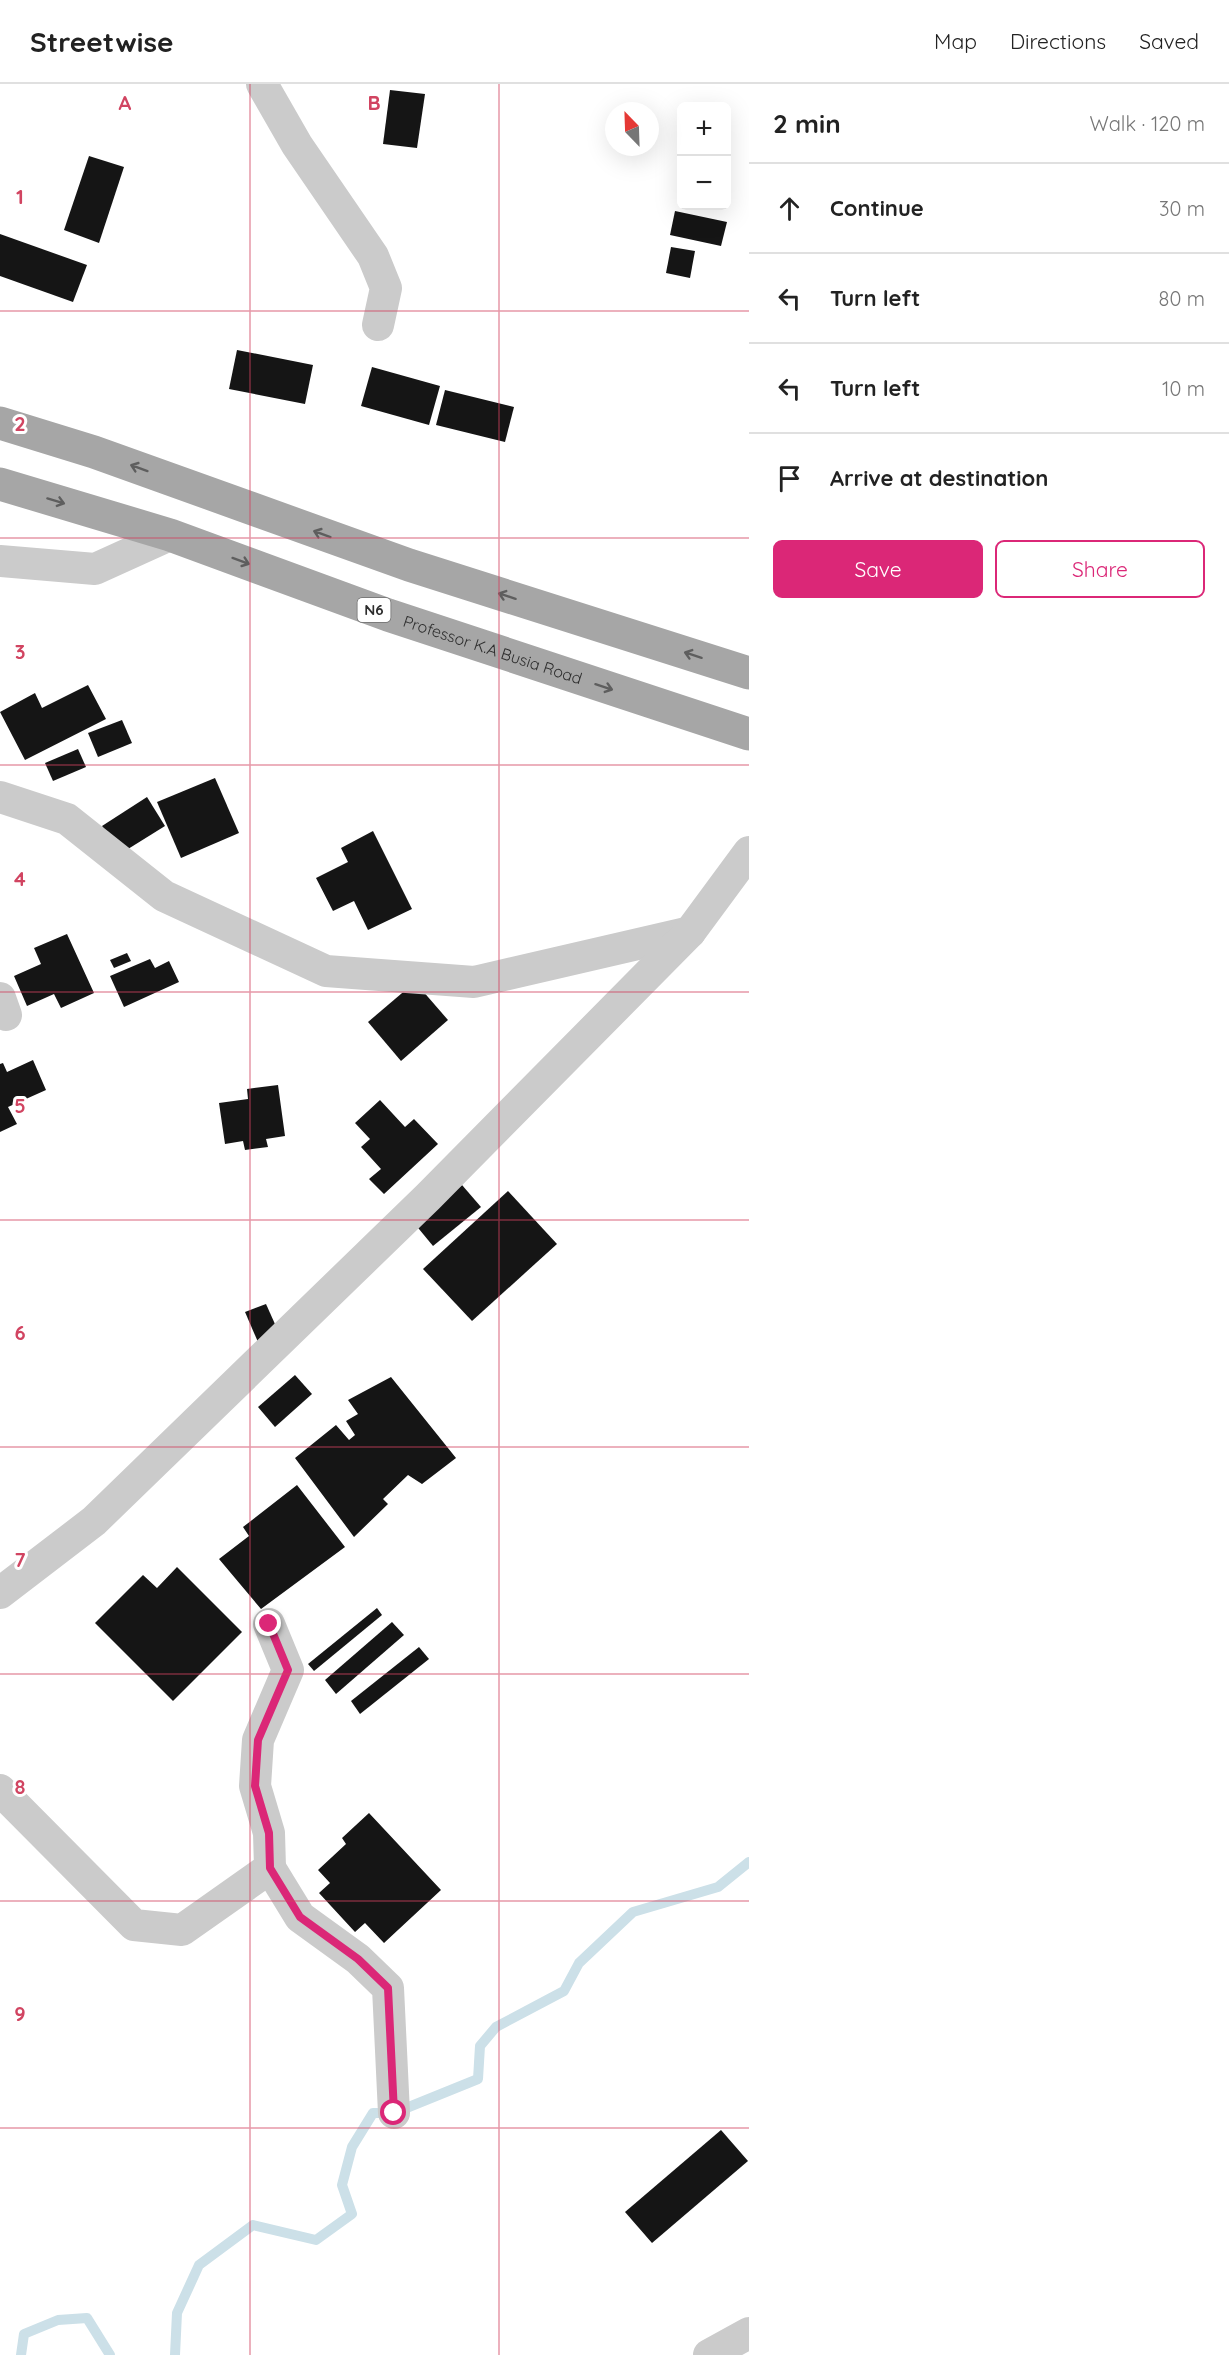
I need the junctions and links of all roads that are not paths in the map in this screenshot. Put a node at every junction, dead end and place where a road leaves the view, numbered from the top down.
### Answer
1 (262, 84) edge
2 (378, 325) dead end
3 (0, 423) edge
4 (0, 484) edge
5 (170, 535) junction
6 (0, 561) edge
7 (749, 673) edge
8 (749, 734) edge
9 (0, 797) edge
10 (749, 852) edge
11 (690, 932) junction
12 (0, 1593) edge
13 (269, 1624) dead end
14 (0, 1790) edge
15 (270, 1868) junction
16 (394, 2113) dead end
17 (749, 2333) edge
18 (709, 2355) edge

1 - 2 street
7 -> 3 main road
4 -> 5 main road, Professor K.A Busia Road / N6
5 - 6 street
5 -> 8 main road, Professor K.A Busia Road / N6
9 - 11 street
10 - 11 street
11 - 12 street
13 - 15 street
14 - 15 street
15 - 16 street
17 - 18 street

